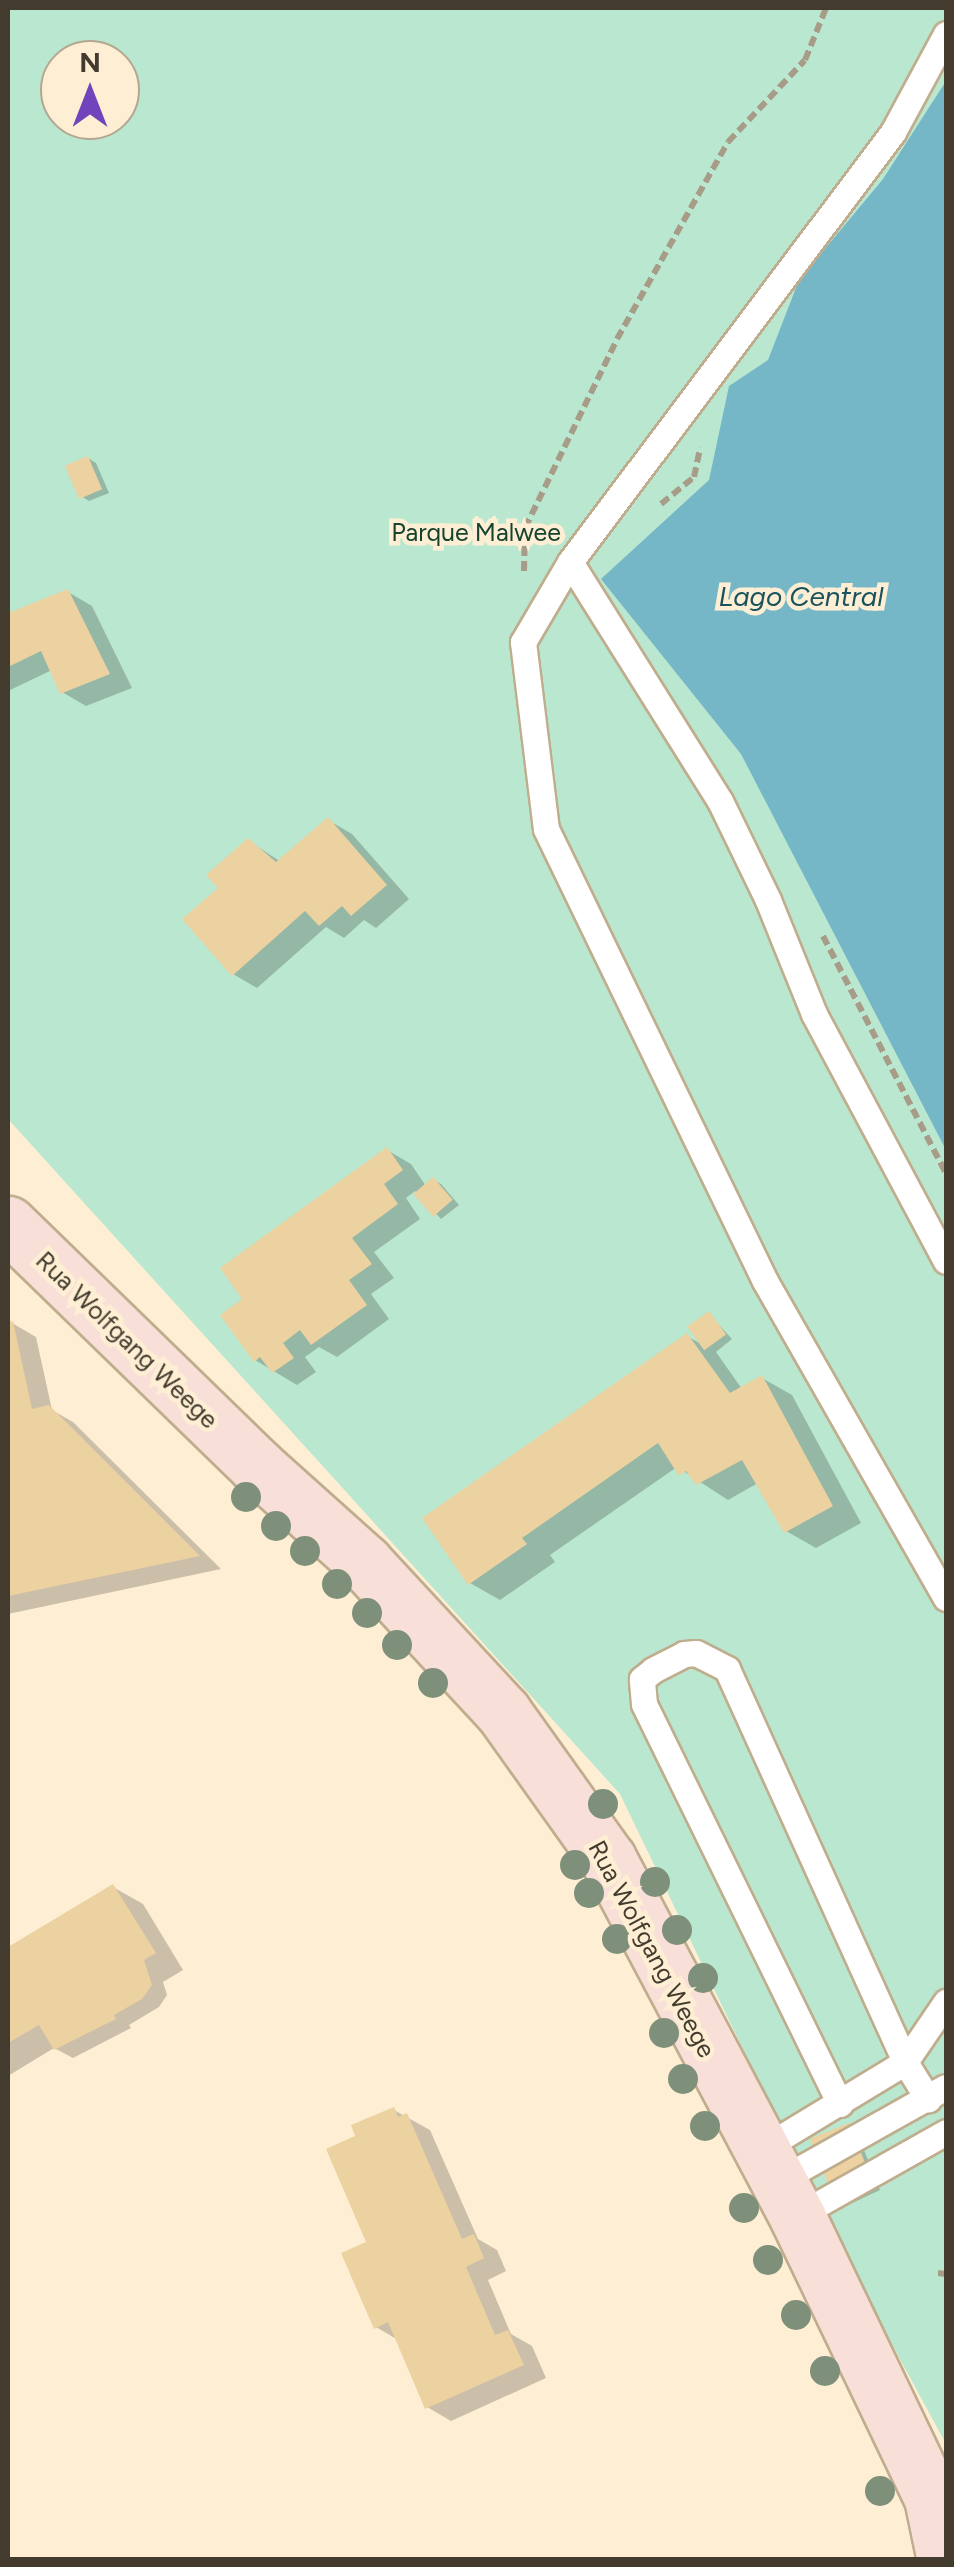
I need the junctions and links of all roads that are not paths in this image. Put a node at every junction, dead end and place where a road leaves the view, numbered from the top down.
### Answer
1 (946, 34) edge
2 (570, 562) junction
3 (8, 1224) edge
4 (946, 1260) edge
5 (946, 1598) edge
6 (946, 2002) edge
7 (905, 2062) junction
8 (937, 2093) edge
9 (840, 2104) junction
10 (946, 2132) edge
11 (780, 2182) junction
12 (940, 2501) edge
13 (945, 2560) edge

1 - 2 lane
2 - 4 lane
2 - 5 lane
3 - 11 street, Rua Wolfgang Weege
6 - 7 lane
7 - 8 lane
7 - 9 lane
7 - 9 lane
8 - 11 lane
9 - 11 lane
10 - 11 lane
11 - 12 street, Rua Wolfgang Weege
12 - 13 street, Rua Wolfgang Weege

